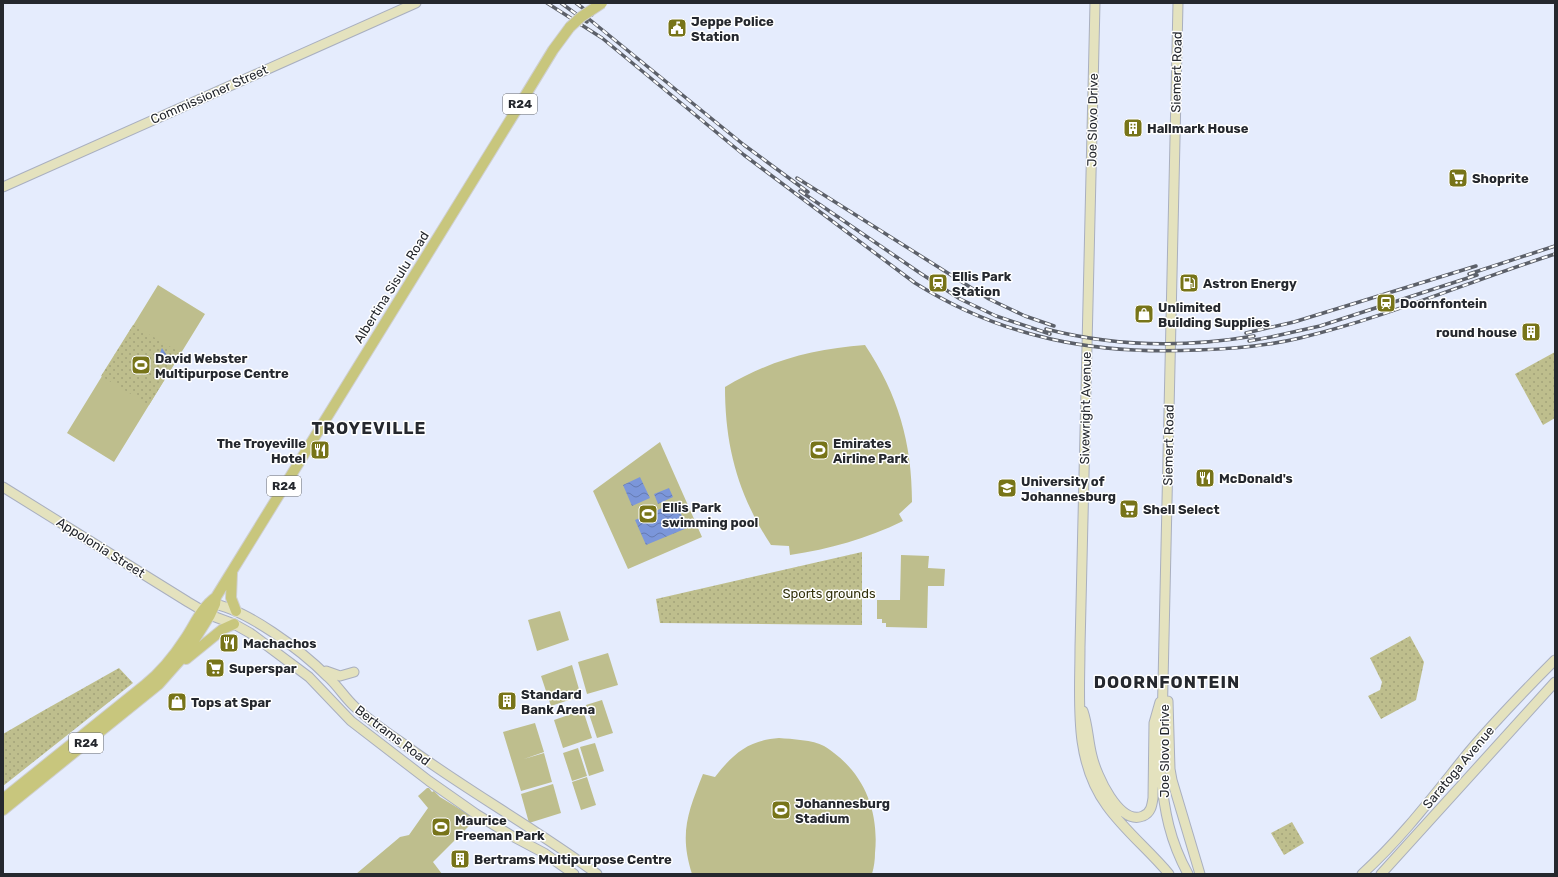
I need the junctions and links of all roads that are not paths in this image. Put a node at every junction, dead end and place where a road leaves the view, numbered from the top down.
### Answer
1 (416, 3) edge
2 (602, 3) edge
3 (1095, 3) edge
4 (1178, 3) edge
5 (3, 187) edge
6 (1089, 237) joint
7 (3, 487) edge
8 (233, 569) junction
9 (208, 606) junction
10 (236, 611) junction
11 (234, 624) junction
12 (1164, 648) joint
13 (1555, 660) edge
14 (319, 668) junction
15 (354, 672) dead end
16 (168, 675) junction
17 (1164, 678) junction
18 (1555, 682) edge
19 (1164, 694) junction
20 (1080, 700) junction
21 (3, 799) edge
22 (3, 810) edge
23 (574, 874) edge
24 (597, 874) edge
25 (1169, 874) edge
26 (1188, 874) edge
27 (1200, 874) edge
28 (1362, 874) edge
29 (1381, 874) edge

1 - 5 main road, Commissioner Street
2 - 8 main road, Albertina Sisulu Road / R24, bridge
3 - 6 main road, Joe Slovo Drive
4 - 12 main road, Siemert Road
6 - 20 main road, Sivewright Avenue
7 - 9 main road, Appolonia Street
8 - 9 main road, Albertina Sisulu Road / R24
8 - 10 main road
9 - 10 main road, Bertrams Road
9 - 11 main road, Bertrams Road
9 - 16 main road, Albertina Sisulu Road / R24
9 - 21 main road, Albertina Sisulu Road / R24
10 - 14 main road, Bertrams Road
11 - 16 main road
11 - 23 main road, Bertrams Road
12 - 17 main road, Joe Slovo Drive
13 - 28 main road, Saratoga Avenue
14 - 15 main road
14 - 24 main road, Bertrams Road
16 - 22 main road, Albertina Sisulu Road / R24
17 - 19 main road, Joe Slovo Drive
17 - 27 main road
18 - 29 main road, Saratoga Avenue
19 - 20 main road
19 - 26 main road, Joe Slovo Drive
20 - 25 main road

